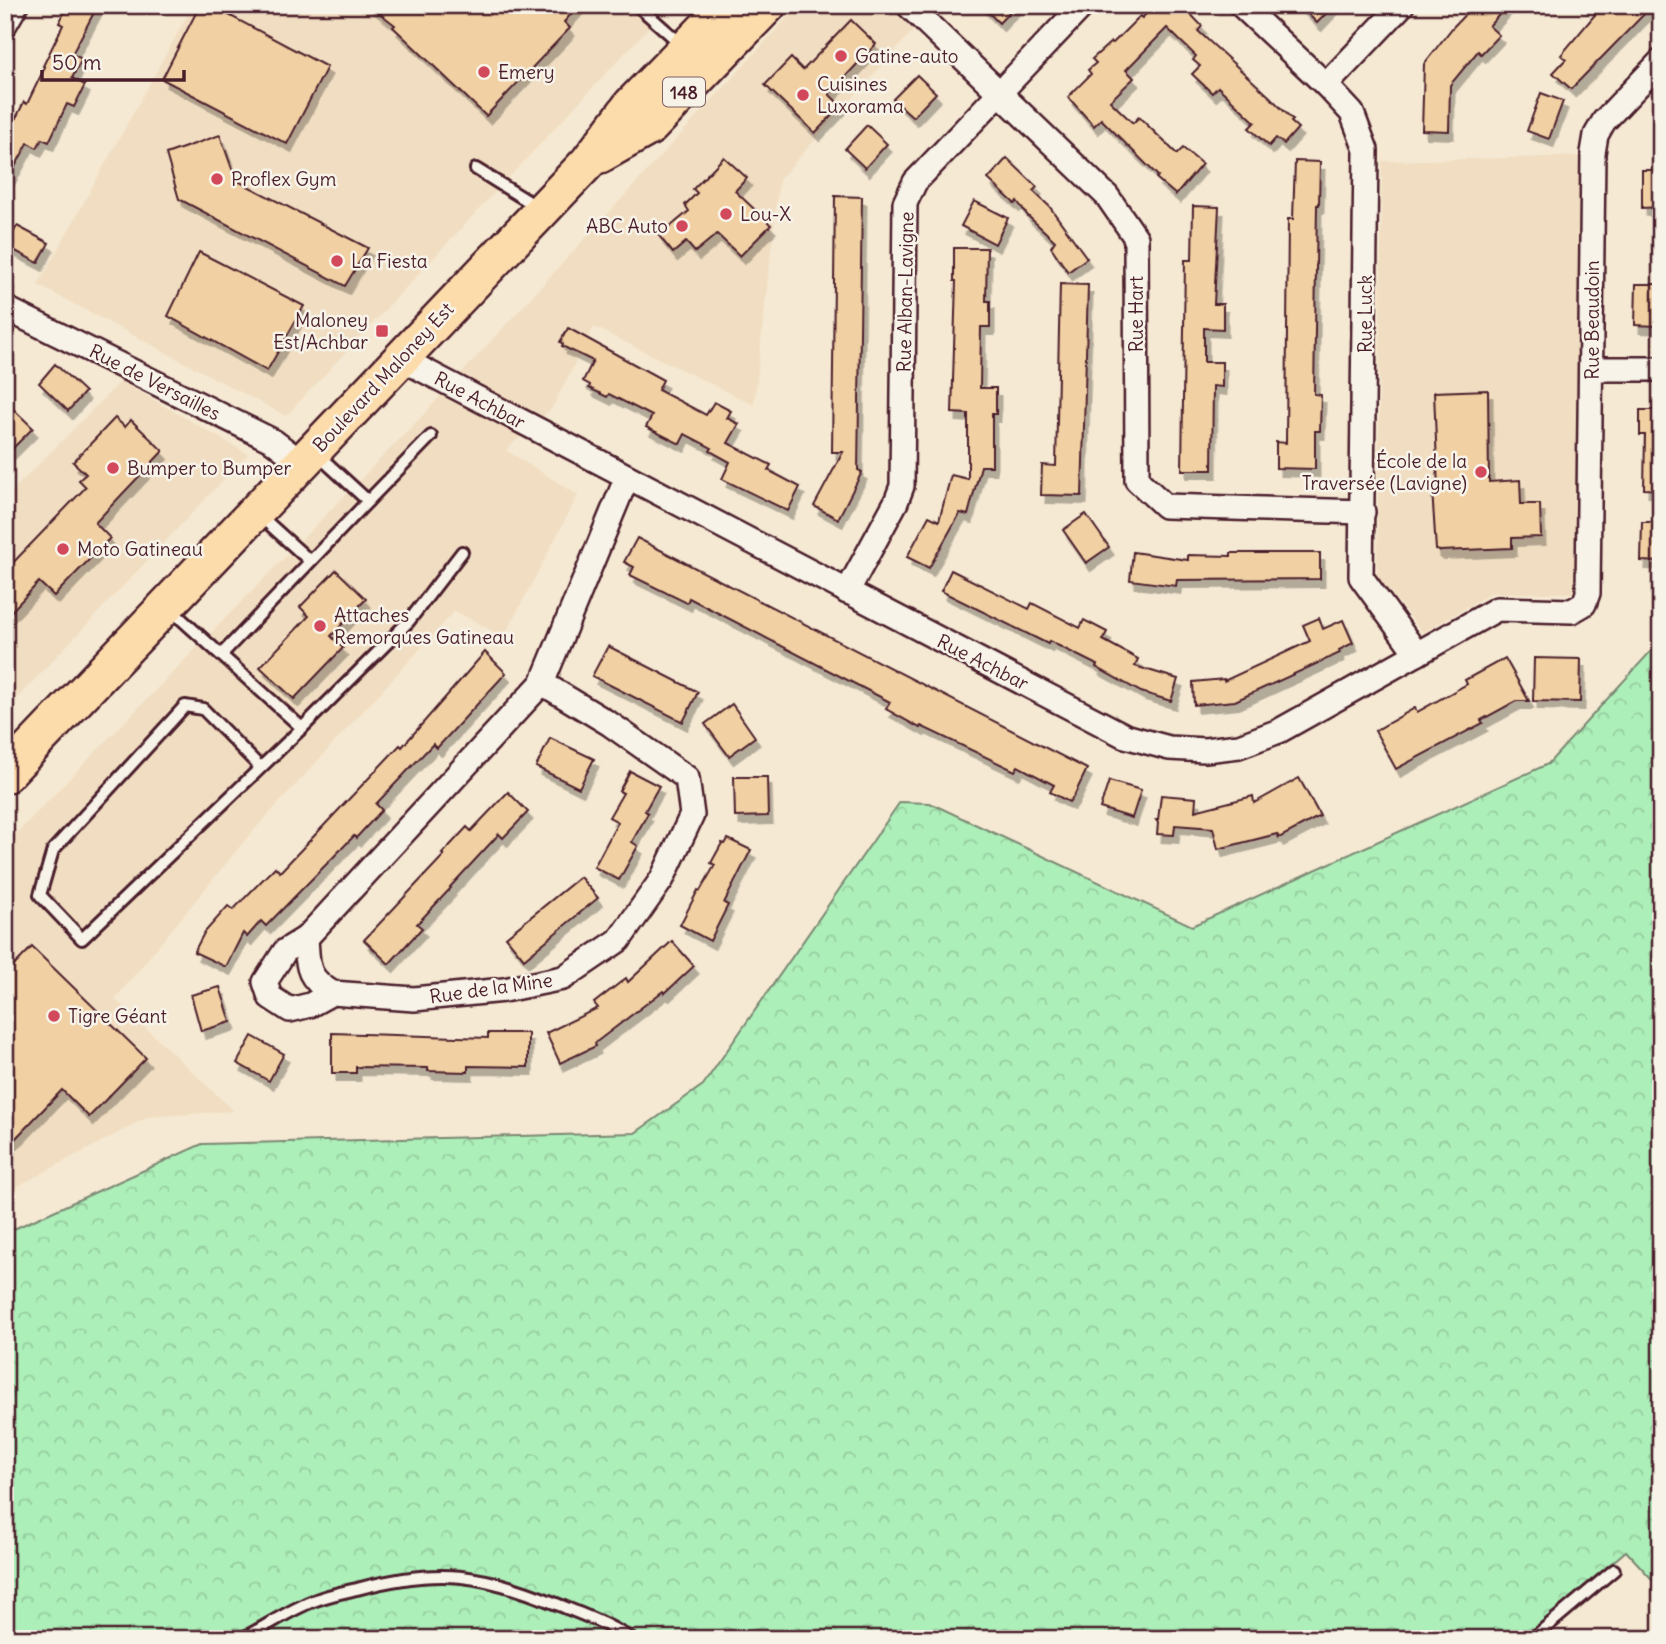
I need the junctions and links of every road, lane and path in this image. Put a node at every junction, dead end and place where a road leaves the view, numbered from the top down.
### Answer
1 (16, 5) edge
2 (637, 5) edge
3 (728, 5) edge
4 (768, 5) edge
5 (908, 5) edge
6 (1083, 5) edge
7 (1241, 5) edge
8 (1402, 5) edge
9 (5, 24) edge
10 (686, 48) junction
11 (1661, 61) edge
12 (1326, 85) junction
13 (998, 93) junction
14 (588, 162) junction
15 (476, 169) dead end
16 (541, 210) junction
17 (9, 316) edge
18 (400, 358) junction
19 (1592, 369) junction
20 (1661, 369) edge
21 (431, 436) dead end
22 (307, 457) junction
23 (627, 477) junction
24 (368, 501) junction
25 (255, 512) junction
26 (1363, 512) junction
27 (462, 552) dead end
28 (310, 561) junction
29 (847, 592) junction
30 (1584, 604) joint
31 (167, 606) junction
32 (1417, 654) junction
33 (221, 655) junction
34 (542, 683) junction
35 (302, 728) junction
36 (260, 767) junction
37 (5, 775) edge
38 (306, 938) junction
39 (332, 993) junction
40 (1614, 1570) dead end
41 (241, 1639) edge
42 (631, 1639) edge
43 (1532, 1639) edge

1 - 9 street
2 - 10 lane
3 - 10 main road, Boulevard Maloney Est / 148
4 - 14 main road, Boulevard Maloney Est / 148
5 - 13 street, Rue Hart
6 - 13 street, Rue Alban-Lavigne
7 - 12 street, Rue Luck
8 - 12 street
10 - 14 main road, Boulevard Maloney Est / 148
11 - 19 street, Rue Beaudoin
12 - 26 street, Rue Luck
13 - 26 street, Rue Hart
13 - 29 street, Rue Alban-Lavigne
14 - 16 main road, Boulevard Maloney Est / 148
15 - 16 lane
16 - 18 main road, Boulevard Maloney Est / 148
17 - 22 street, Rue de Versailles
18 - 22 main road, Boulevard Maloney Est / 148
18 - 23 street, Rue Achbar
19 - 20 street
19 - 30 street, Rue Beaudoin
21 - 24 lane
22 - 24 lane
22 - 25 main road, Boulevard Maloney Est / 148
23 - 29 street, Rue Achbar
23 - 34 street, Rue de la Mine
24 - 28 lane
25 - 28 lane
25 - 31 main road, Boulevard Maloney Est / 148
26 - 32 street, Rue Luck
27 - 35 lane
28 - 33 lane
29 - 32 street, Rue Achbar
30 - 32 street, Rue Achbar
31 - 33 lane
31 - 37 main road, Boulevard Maloney Est / 148
33 - 35 lane
34 - 38 street, Rue de la Mine
34 - 39 street, Rue de la Mine
35 - 36 lane
36 - 36 lane
38 - 39 street
38 - 39 street, Rue de la Mine
40 - 43 lane
41 - 42 lane

